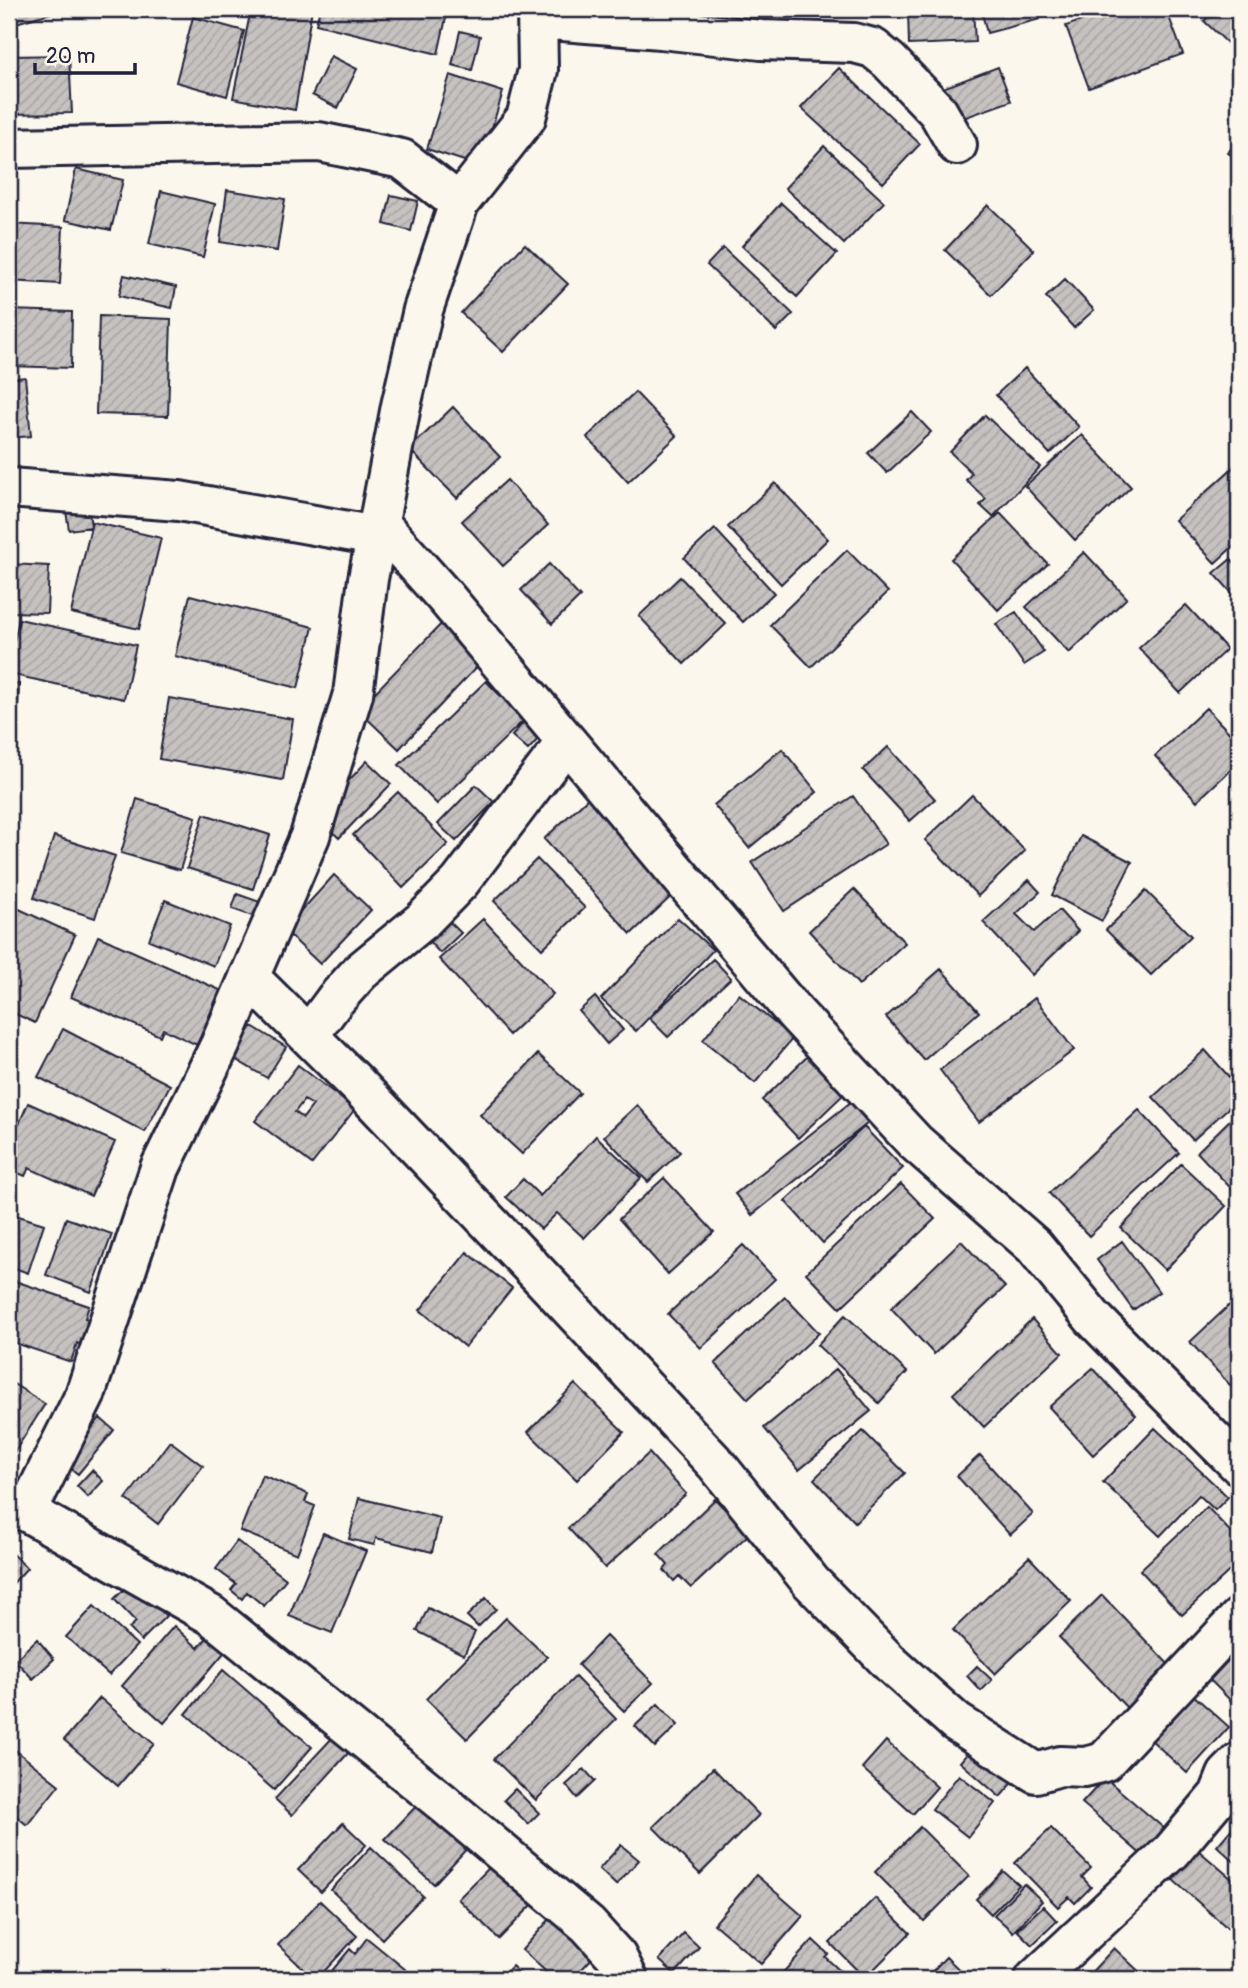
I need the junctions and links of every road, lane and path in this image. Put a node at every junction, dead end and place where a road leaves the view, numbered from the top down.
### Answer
1 (538, 14) edge
2 (957, 145) dead end
3 (9, 148) edge
4 (459, 203) junction
5 (9, 488) edge
6 (378, 529) junction
7 (566, 742) junction
8 (249, 976) junction
9 (309, 1035) junction
10 (1239, 1465) edge
11 (18, 1509) edge
12 (1239, 1618) edge
13 (1239, 1763) edge
14 (628, 1979) edge
15 (1035, 1979) edge

1 - 2 street
1 - 4 street
3 - 4 street
4 - 6 street
5 - 6 street
6 - 7 street
6 - 8 street
7 - 9 street
7 - 10 street
8 - 9 street
8 - 11 street
9 - 12 street
11 - 14 street
13 - 15 street

